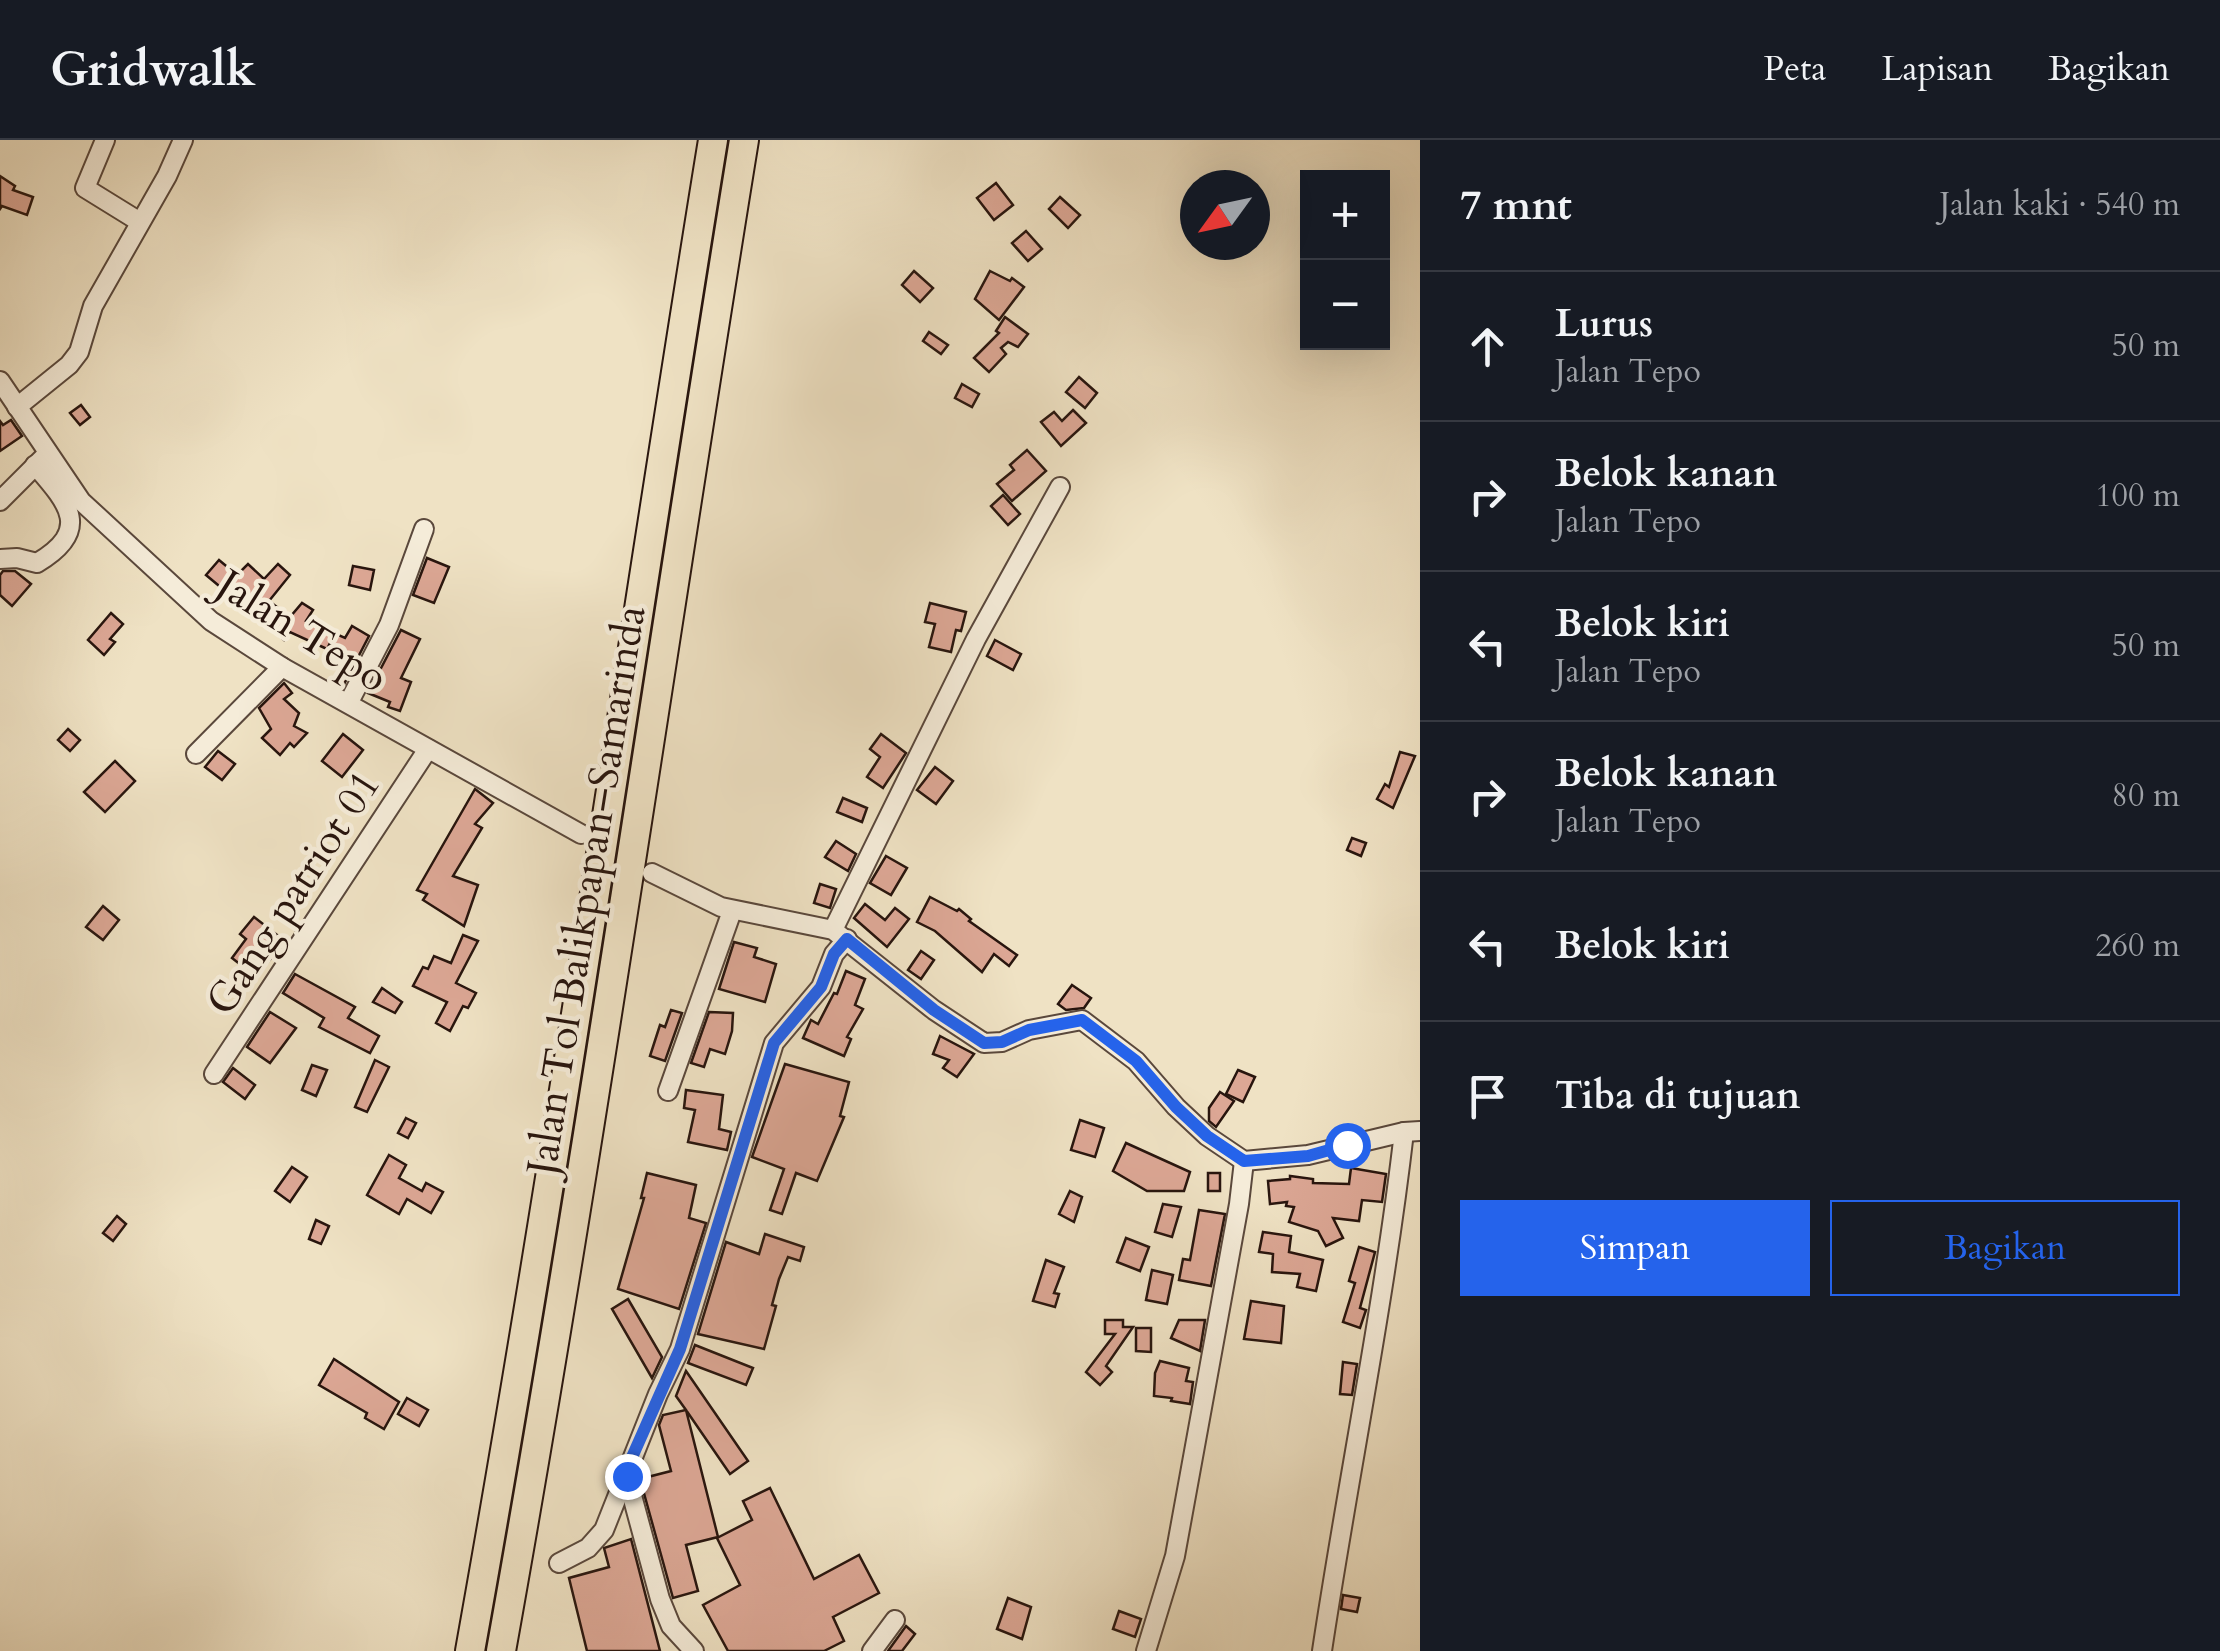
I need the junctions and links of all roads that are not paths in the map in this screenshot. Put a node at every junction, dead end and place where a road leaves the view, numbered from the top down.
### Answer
1 (104, 140) edge
2 (184, 140) edge
3 (713, 140) edge
4 (744, 140) edge
5 (140, 222) junction
6 (2, 388) edge
7 (18, 407) junction
8 (41, 460) junction
9 (1060, 488) dead end
10 (0, 500) edge
11 (424, 529) dead end
12 (0, 559) edge
13 (282, 667) junction
14 (349, 702) junction
15 (428, 748) junction
16 (196, 754) dead end
17 (581, 834) dead end
18 (652, 873) dead end
19 (732, 910) junction
20 (840, 935) junction
21 (214, 1074) dead end
22 (668, 1092) dead end
23 (1412, 1132) edge
24 (1244, 1161) junction
25 (627, 1476) junction
26 (559, 1564) dead end
27 (895, 1620) dead end
28 (470, 1651) edge
29 (500, 1651) edge
30 (694, 1651) edge
31 (872, 1651) edge
32 (1146, 1651) edge
33 (1322, 1651) edge

1 - 5 street
2 - 5 street
3 - 28 highway, Jalan Tol Balikpapan–Samarinda
4 - 29 highway, Jalan Tol Balikpapan–Samarinda
5 - 7 street
6 - 7 street, Jalan Tepo
7 - 8 street, Jalan Tepo
8 - 10 street
8 - 12 street
8 - 13 street, Jalan Tepo
9 - 20 street
11 - 14 street
13 - 14 street, Jalan Tepo
13 - 16 street
14 - 15 street, Jalan Tepo
15 - 17 street, Jalan Tepo
15 - 21 street, Gang patriot 01
18 - 19 street
19 - 20 street
19 - 22 street
20 - 24 street
20 - 25 street
23 - 24 street
23 - 33 street
24 - 32 street
25 - 26 street
25 - 30 street
27 - 31 street

